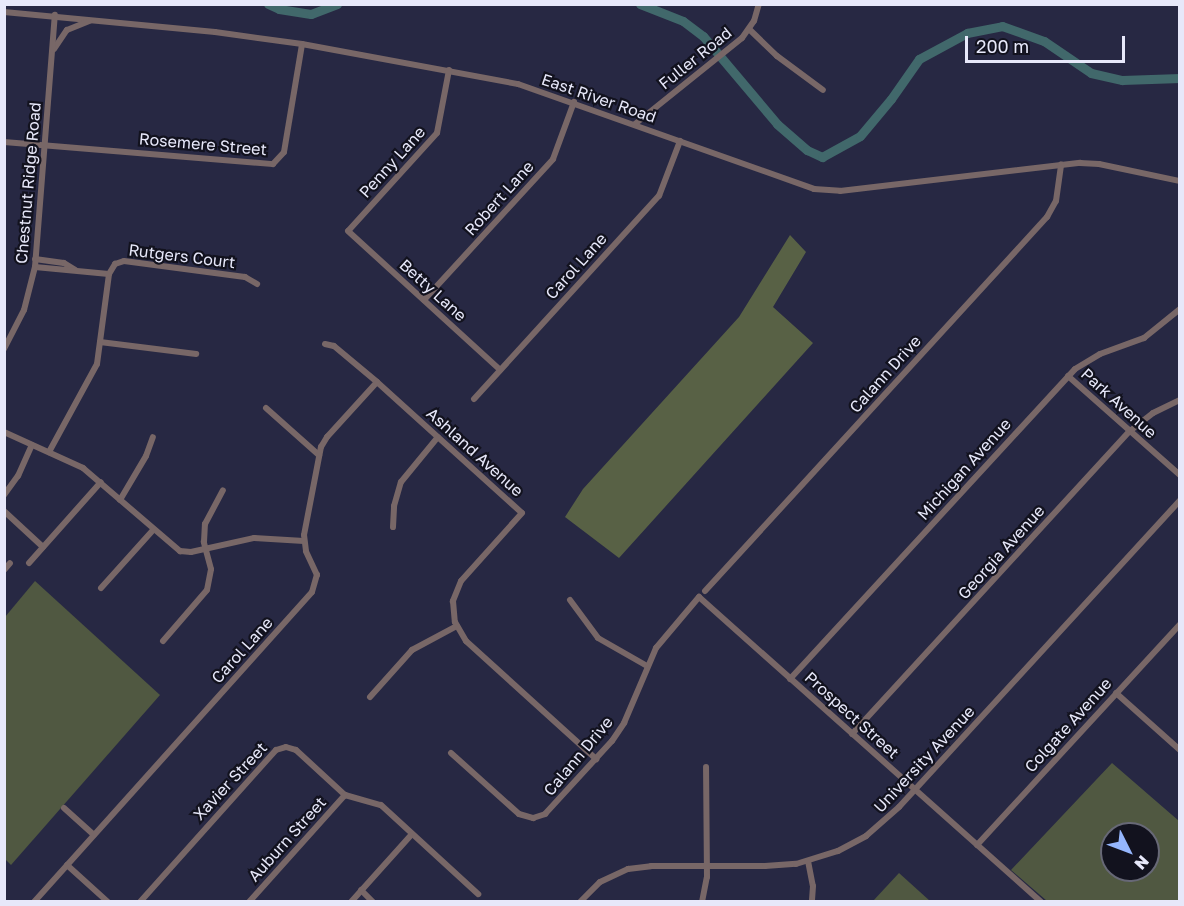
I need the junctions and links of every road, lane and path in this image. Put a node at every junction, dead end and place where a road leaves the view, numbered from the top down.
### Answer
1 (759, 4) edge
2 (4, 12) edge
3 (55, 15) junction
4 (96, 20) junction
5 (749, 29) junction
6 (302, 44) junction
7 (52, 56) junction
8 (449, 70) junction
9 (823, 90) dead end
10 (574, 102) junction
11 (635, 124) junction
12 (680, 141) junction
13 (4, 142) edge
14 (45, 144) junction
15 (1061, 164) junction
16 (1178, 181) edge
17 (348, 231) joint
18 (35, 259) junction
19 (35, 267) junction
20 (75, 270) junction
21 (109, 274) junction
22 (258, 284) dead end
23 (424, 300) junction
24 (1179, 309) edge
25 (100, 342) junction
26 (325, 344) dead end
27 (4, 349) edge
28 (196, 354) dead end
29 (500, 370) junction
30 (1068, 376) junction
31 (377, 382) junction
32 (474, 399) dead end
33 (1179, 400) edge
34 (266, 408) dead end
35 (1130, 431) junction
36 (4, 432) edge
37 (153, 437) dead end
38 (438, 437) junction
39 (32, 444) junction
40 (50, 452) junction
41 (319, 456) junction
42 (1179, 475) edge
43 (100, 482) junction
44 (223, 490) dead end
45 (4, 495) edge
46 (120, 500) junction
47 (1179, 500) edge
48 (4, 511) edge
49 (393, 527) dead end
50 (153, 530) junction
51 (304, 541) junction
52 (44, 547) junction
53 (206, 548) junction
54 (10, 563) dead end
55 (29, 563) dead end
56 (4, 570) edge
57 (101, 588) dead end
58 (705, 591) dead end
59 (699, 597) joint
60 (570, 600) dead end
61 (1179, 624) edge
62 (457, 626) junction
63 (163, 641) dead end
64 (646, 666) junction
65 (790, 679) junction
66 (1116, 693) junction
67 (370, 697) dead end
68 (852, 734) junction
69 (1179, 750) edge
70 (451, 753) dead end
71 (596, 759) junction
72 (706, 767) dead end
73 (915, 790) junction
74 (345, 795) junction
75 (64, 808) dead end
76 (412, 834) junction
77 (94, 835) junction
78 (977, 845) junction
79 (808, 861) junction
80 (67, 865) junction
81 (707, 866) junction
82 (361, 890) junction
83 (478, 894) dead end
84 (1039, 901) edge
85 (34, 902) edge
86 (108, 902) edge
87 (140, 902) edge
88 (249, 902) edge
89 (351, 902) edge
90 (373, 902) edge
91 (580, 902) edge
92 (702, 902) edge
93 (812, 902) edge

1 - 5 street, Fuller Road
2 - 3 street, East River Road
3 - 4 street, East River Road
3 - 7 street, Chestnut Ridge Road
4 - 6 street, East River Road
4 - 7 street
5 - 9 street
5 - 11 street, Fuller Road
6 - 8 street, East River Road
6 - 14 street, Rosemere Street
7 - 14 street, Chestnut Ridge Road
8 - 10 street, East River Road
8 - 17 street, Penny Lane
10 - 11 street, East River Road
10 - 23 street, Robert Lane
11 - 12 street, East River Road
12 - 15 street, East River Road
12 - 29 street, Carol Lane
13 - 14 street, Rosemere Street
14 - 18 street, Chestnut Ridge Road
15 - 16 street, East River Road
15 - 58 street, Calann Drive
17 - 23 street, Betty Lane
18 - 19 street, Chestnut Ridge Road
18 - 20 street
19 - 20 street
19 - 27 street, Chestnut Ridge Road
20 - 21 street
21 - 22 street, Rutgers Court
21 - 25 street
23 - 29 street, Betty Lane
24 - 30 street, Michigan Avenue
25 - 28 street
25 - 40 street
26 - 31 street, Ashland Avenue
29 - 32 street, Carol Lane
30 - 35 street, Park Avenue
30 - 65 street, Michigan Avenue
31 - 38 street, Ashland Avenue
31 - 41 street
33 - 35 street, Georgia Avenue
34 - 41 street
35 - 42 street, Park Avenue
35 - 68 street, Georgia Avenue
36 - 39 street
37 - 46 street
38 - 49 street
38 - 62 street, Ashland Avenue
39 - 40 street
39 - 45 street
40 - 43 street
41 - 51 street
43 - 46 street
43 - 52 street
44 - 53 street
46 - 50 street
47 - 73 street, University Avenue
48 - 52 street
50 - 53 street
50 - 57 street
51 - 53 street
51 - 77 street, Carol Lane
52 - 55 street
53 - 63 street
54 - 56 street
59 - 64 street, Calann Drive
59 - 65 street, Prospect Street
60 - 64 street
61 - 66 street, Colgate Avenue
62 - 67 street
62 - 71 street
64 - 71 street, Calann Drive
65 - 68 street, Prospect Street
66 - 69 street
66 - 78 street, Colgate Avenue
68 - 73 street, Prospect Street
70 - 71 street, Calann Drive
72 - 81 street
73 - 78 street, Prospect Street
73 - 79 street, University Avenue
74 - 76 street, Xavier Street
74 - 87 street, Xavier Street
74 - 88 street, Auburn Street
75 - 77 street
76 - 82 street
76 - 83 street, Xavier Street
77 - 80 street, Carol Lane
78 - 84 street, Prospect Street
79 - 81 street, University Avenue
79 - 93 street
80 - 85 street, Carol Lane
80 - 86 street
81 - 91 street, University Avenue
81 - 92 street
82 - 89 street
82 - 90 street

